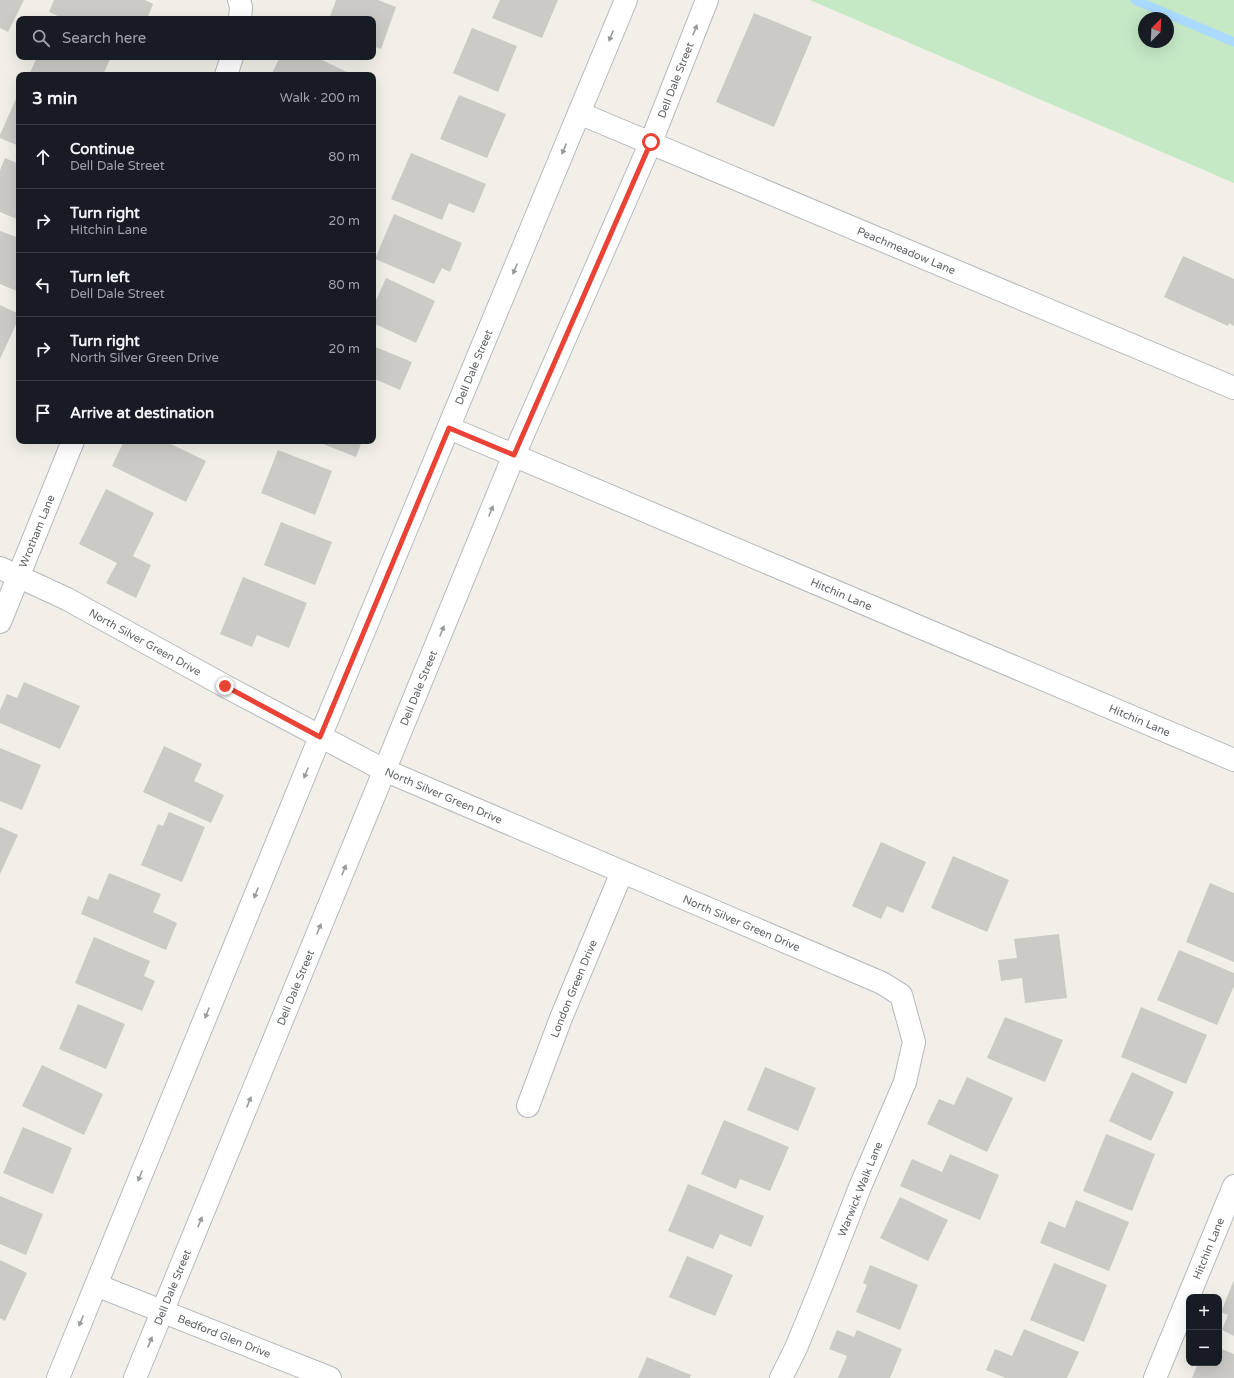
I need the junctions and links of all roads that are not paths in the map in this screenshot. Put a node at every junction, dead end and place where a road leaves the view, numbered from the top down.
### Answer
1 (626, 0) edge
2 (708, 0) edge
3 (231, 60) edge
4 (227, 72) edge
5 (579, 113) junction
6 (651, 142) junction
7 (1234, 388) edge
8 (449, 428) junction
9 (72, 444) edge
10 (514, 455) junction
11 (9, 571) edge
12 (0, 622) edge
13 (320, 737) junction
14 (1234, 760) edge
15 (384, 770) junction
16 (622, 872) junction
17 (901, 995) joint
18 (528, 1106) dead end
19 (1234, 1186) edge
20 (1229, 1210) edge
21 (96, 1285) junction
22 (163, 1311) junction
23 (58, 1378) edge
24 (135, 1378) edge
25 (330, 1378) edge
26 (781, 1378) edge
27 (1155, 1378) edge

1 -> 5 street, Dell Dale Street
6 -> 2 street, Dell Dale Street
3 - 4 street
5 - 6 street, Peachmeadow Lane
5 -> 8 street, Dell Dale Street
6 - 7 street, Peachmeadow Lane
6 - 10 street, Dell Dale Street
8 - 10 street, Hitchin Lane
8 - 13 street, Dell Dale Street
9 - 11 street, Wrotham Lane
10 - 14 street, Hitchin Lane
15 -> 10 street, Dell Dale Street
11 - 12 street, Wrotham Lane
11 - 13 street, North Silver Green Drive
13 - 15 street, North Silver Green Drive
13 -> 21 street, Dell Dale Street
15 - 16 street, North Silver Green Drive
22 -> 15 street, Dell Dale Street
16 - 17 street, North Silver Green Drive
16 - 18 street, London Green Drive
17 - 26 street, Warwick Walk Lane
19 - 20 street, Hitchin Lane
20 - 27 street, Hitchin Lane
21 - 22 street, Bedford Glen Drive
21 -> 23 street, Dell Dale Street
24 -> 22 street, Dell Dale Street
22 - 25 street, Bedford Glen Drive

